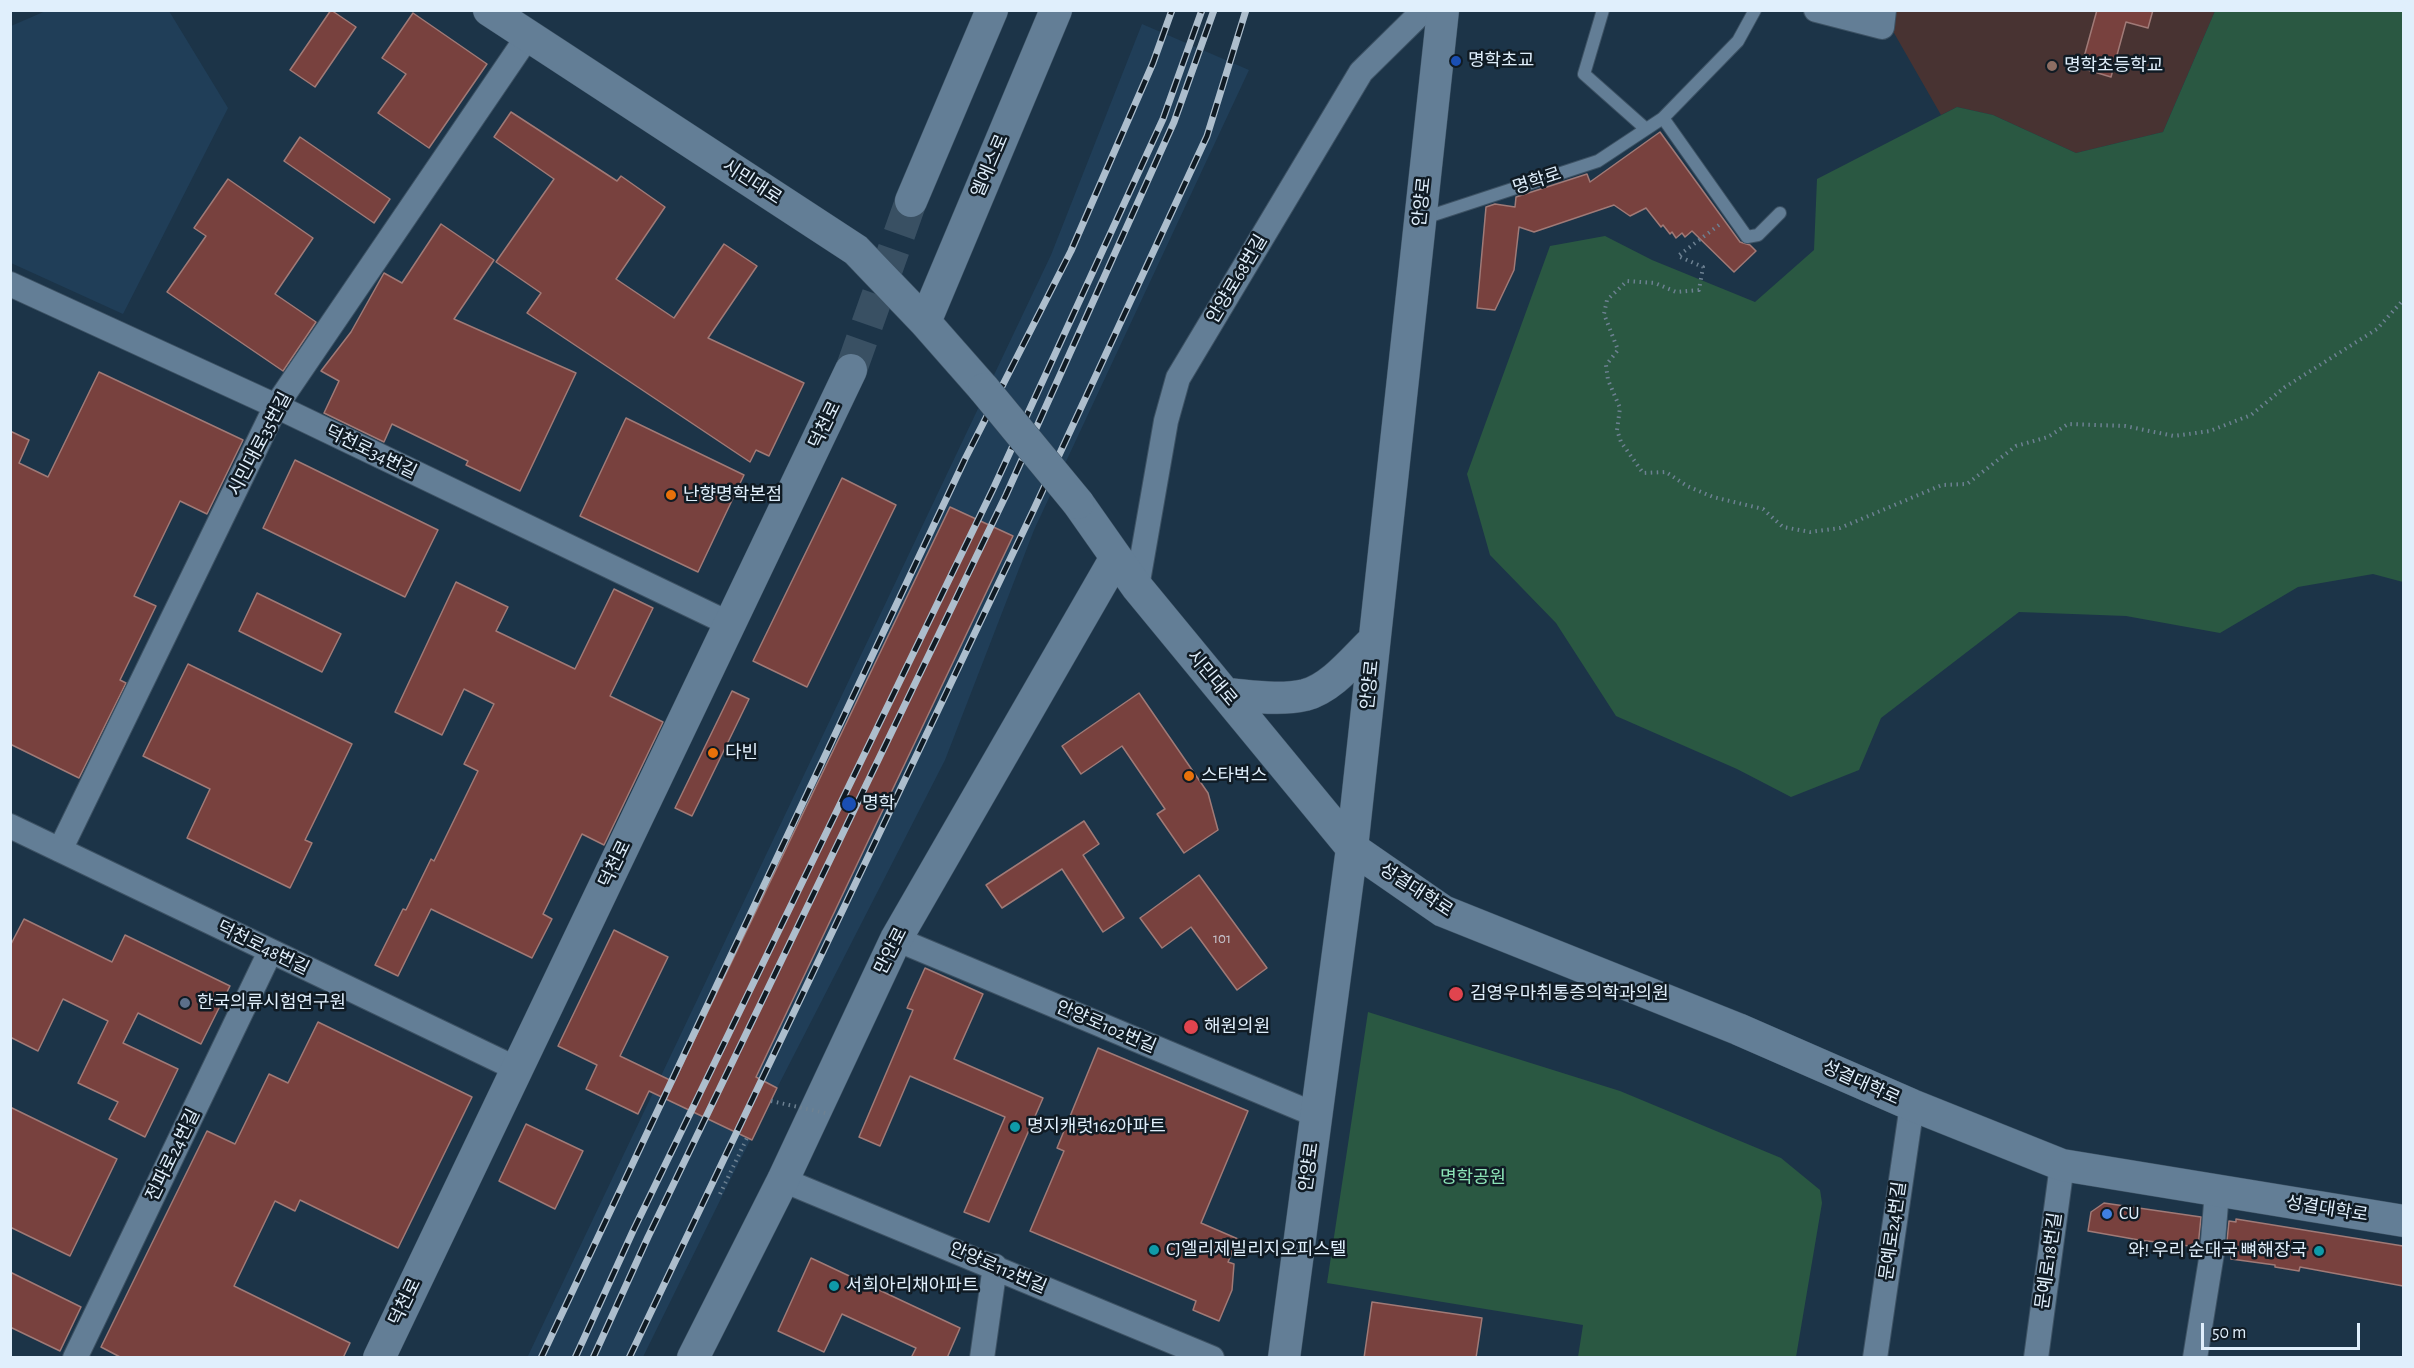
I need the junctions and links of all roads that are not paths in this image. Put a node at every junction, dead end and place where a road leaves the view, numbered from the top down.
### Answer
1 (489, 10) edge
2 (992, 10) edge
3 (1056, 10) edge
4 (1424, 10) edge
5 (1443, 10) edge
6 (1603, 10) edge
7 (1755, 10) edge
8 (1816, 10) edge
9 (1884, 10) edge
10 (528, 36) junction
11 (1663, 118) junction
12 (1646, 129) junction
13 (911, 201) tunnel mouth
14 (1780, 213) dead end
15 (1420, 219) junction
16 (10, 284) edge
17 (925, 322) junction
18 (851, 370) tunnel mouth
19 (276, 406) junction
20 (1116, 559) junction
21 (1137, 587) junction
22 (730, 624) junction
23 (1374, 640) junction
24 (1226, 694) junction
25 (10, 826) edge
26 (1352, 848) junction
27 (60, 850) junction
28 (896, 939) junction
29 (270, 952) junction
30 (517, 1069) junction
31 (1912, 1105) junction
32 (1316, 1115) junction
33 (2062, 1166) junction
34 (783, 1180) junction
35 (2217, 1191) junction
36 (2403, 1221) edge
37 (995, 1266) junction
38 (75, 1358) edge
39 (379, 1358) edge
40 (693, 1358) edge
41 (982, 1358) edge
42 (1212, 1358) edge
43 (1284, 1358) edge
44 (1875, 1358) edge
45 (2036, 1358) edge
46 (2195, 1358) edge

1 - 10 street, 시민대로
2 - 13 street
3 - 17 street, 엘에스로
4 - 21 street, 안양로68번길
5 - 15 street, 안양로
6 - 12 lane
7 - 11 lane, 명학로
8 - 9 street
10 - 17 street, 시민대로
10 - 19 street, 시민대로35번길
11 - 12 lane, 명학로
11 - 14 lane
12 - 15 lane, 명학로
15 - 23 street, 안양로
16 - 19 street, 덕천로34번길
17 - 20 street, 시민대로, bridge
18 - 22 street, 덕천로
19 - 22 street, 덕천로34번길
19 - 27 street, 시민대로35번길
20 - 21 street, 시민대로
20 - 28 street, 만안로
21 - 24 street, 시민대로
22 - 30 street, 덕천로
23 - 24 street
23 - 26 street, 안양로
24 - 26 street, 시민대로
25 - 27 street, 덕천로48번길
26 - 31 street, 성결대학로
26 - 32 street, 안양로
27 - 29 street, 덕천로48번길
28 - 32 street, 안양로102번길
28 - 34 street, 만안로
29 - 30 street, 덕천로48번길
29 - 38 street, 전파로24번길
30 - 39 street, 덕천로
31 - 33 street, 성결대학로
31 - 44 street, 문예로24번길
32 - 43 street, 안양로
33 - 35 street, 성결대학로
33 - 45 street, 문예로18번길
34 - 37 street, 안양로112번길
34 - 40 street, 만안로
35 - 36 street, 성결대학로
35 - 46 street
37 - 41 street
37 - 42 street, 안양로112번길

